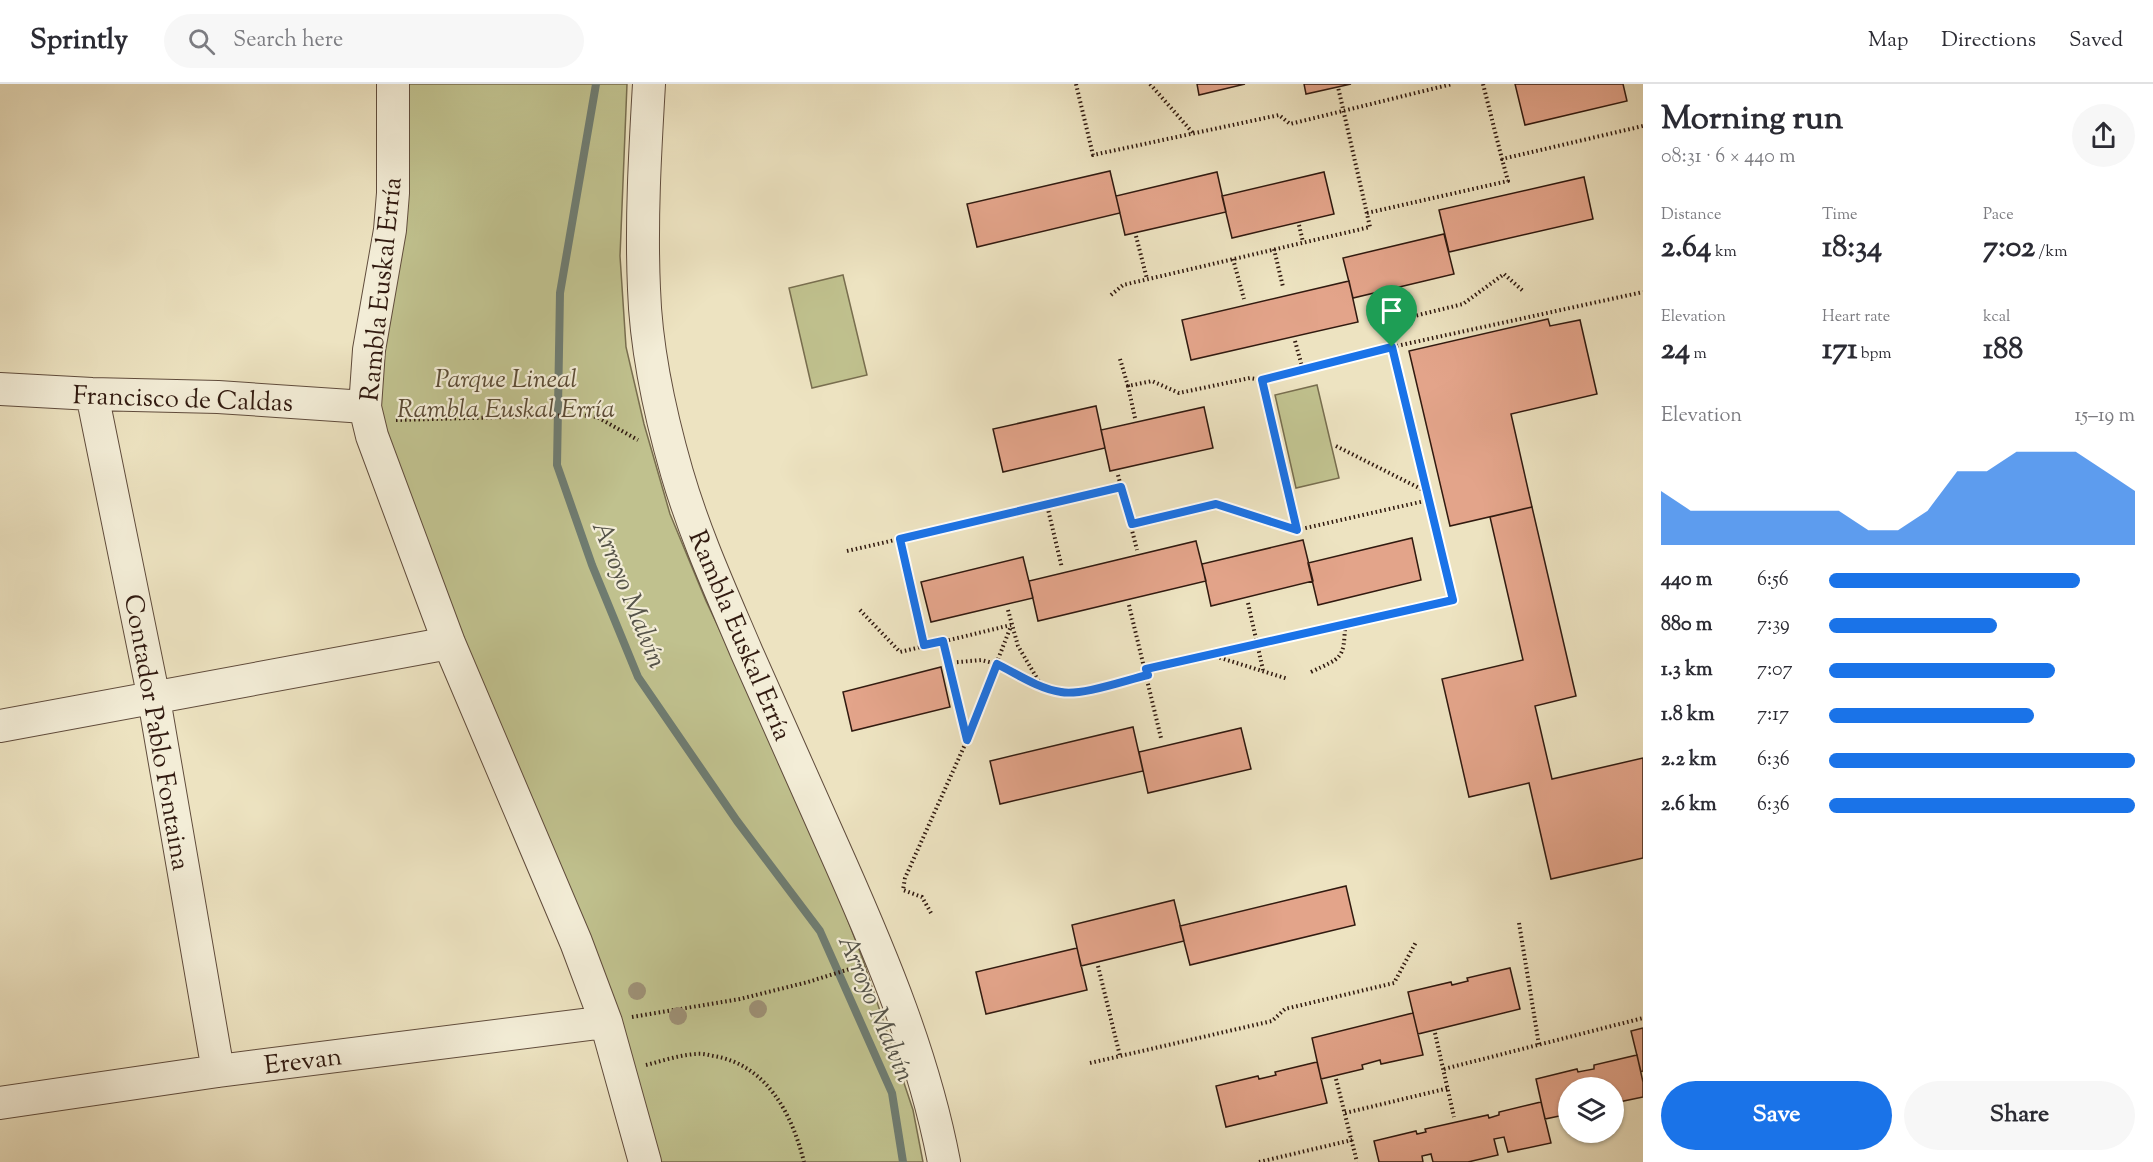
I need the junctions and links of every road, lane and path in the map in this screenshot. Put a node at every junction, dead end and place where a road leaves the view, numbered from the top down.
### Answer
1 (393, 84) edge
2 (649, 84) edge
3 (1076, 84) edge
4 (1150, 84) edge
5 (1452, 84) edge
6 (1483, 84) edge
7 (1338, 87) dead end
8 (1344, 111) junction
9 (1643, 126) edge
10 (1193, 134) junction
11 (1502, 159) junction
12 (1367, 213) junction
13 (1299, 225) dead end
14 (1136, 236) dead end
15 (1303, 242) junction
16 (1274, 249) junction
17 (1233, 259) junction
18 (1147, 279) junction
19 (1283, 286) dead end
20 (1523, 291) dead end
21 (1643, 292) edge
22 (1112, 295) dead end
23 (1380, 296) dead end
24 (1244, 299) dead end
25 (1386, 323) junction
26 (1295, 341) dead end
27 (1392, 347) junction
28 (1120, 359) dead end
29 (1303, 370) junction
30 (1262, 380) junction
31 (1128, 386) junction
32 (0, 389) edge
33 (92, 394) junction
34 (365, 407) junction
35 (1135, 418) dead end
36 (641, 442) dead end
37 (1336, 446) dead end
38 (1118, 475) dead end
39 (1121, 487) junction
40 (1427, 492) junction
41 (1429, 500) junction
42 (1047, 505) junction
43 (1132, 524) junction
44 (1297, 530) junction
45 (900, 539) junction
46 (1137, 550) dead end
47 (847, 551) dead end
48 (1062, 568) dead end
49 (1248, 603) dead end
50 (1129, 605) dead end
51 (860, 610) dead end
52 (1008, 610) dead end
53 (1345, 624) junction
54 (1011, 625) junction
55 (943, 641) junction
56 (449, 643) junction
57 (1258, 644) junction
58 (924, 645) junction
59 (1211, 654) junction
60 (948, 663) junction
61 (997, 664) junction
62 (1146, 669) junction
63 (1263, 670) junction
64 (1311, 672) dead end
65 (1148, 675) junction
66 (1288, 679) dead end
67 (1041, 685) junction
68 (154, 699) junction
69 (0, 726) edge
70 (1161, 738) dead end
71 (967, 740) junction
72 (931, 912) dead end
73 (1519, 923) dead end
74 (1416, 942) dead end
75 (1098, 966) dead end
76 (848, 969) dead end
77 (1643, 1018) edge
78 (606, 1022) junction
79 (1435, 1033) dead end
80 (1539, 1045) junction
81 (1120, 1056) junction
82 (1090, 1063) dead end
83 (1444, 1069) junction
84 (218, 1071) junction
85 (620, 1071) junction
86 (1336, 1079) dead end
87 (1449, 1088) junction
88 (0, 1103) edge
89 (1345, 1113) junction
90 (1454, 1117) dead end
91 (1352, 1140) junction
92 (1266, 1161) edge
93 (645, 1162) edge
94 (804, 1162) edge
95 (944, 1162) edge
96 (1259, 1162) edge
97 (1357, 1162) edge

1 - 34 street, Rambla Euskal Erría
2 - 95 street, Rambla Euskal Erría
3 - 10 path
4 - 10 path
5 - 8 path
6 - 11 path
7 - 8 path
8 - 10 path
8 - 12 path
9 - 11 path
11 - 12 path
12 - 15 path
13 - 15 path
14 - 18 path
15 - 16 path
16 - 17 path
16 - 19 path
17 - 18 path
17 - 24 path
18 - 22 path
20 - 25 path
21 - 27 path
23 - 25 path
25 - 27 path
26 - 29 path
27 - 29 path
27 - 40 path
28 - 31 path
29 - 30 path
30 - 31 path
30 - 44 path
31 - 35 path
32 - 33 street, Francisco de Caldas
33 - 34 street, Francisco de Caldas
33 - 68 street, Contador Pablo Fontaina
34 - 36 path
34 - 56 street, Rambla Euskal Erría
37 - 40 path
38 - 39 path
39 - 42 path
39 - 43 path
40 - 41 path
41 - 44 path
41 - 53 path
42 - 45 path
42 - 48 path
43 - 44 path
43 - 46 path
45 - 47 path
45 - 58 path
49 - 57 path
50 - 62 path
51 - 58 path
52 - 54 path
53 - 57 path
53 - 64 path
54 - 55 path
54 - 61 path
54 - 67 path
55 - 58 path
55 - 60 path
56 - 68 street
56 - 78 street, Rambla Euskal Erría
57 - 59 path
57 - 63 path
59 - 62 path
59 - 63 path
60 - 61 path
60 - 71 path
61 - 67 path
61 - 71 path
62 - 65 path
63 - 66 path
65 - 67 path
65 - 70 path
68 - 69 street
68 - 84 street, Contador Pablo Fontaina
71 - 72 path
73 - 80 path
74 - 81 path
75 - 81 path
76 - 78 path
77 - 80 path
78 - 84 street, Erevan
78 - 85 street, Rambla Euskal Erría
79 - 83 path
80 - 83 path
81 - 82 path
83 - 87 path
84 - 88 street, Erevan
85 - 93 street, Rambla Euskal Erría
85 - 94 path
86 - 89 path
87 - 89 path
87 - 90 path
89 - 91 path
91 - 92 path
91 - 97 path
92 - 96 path

